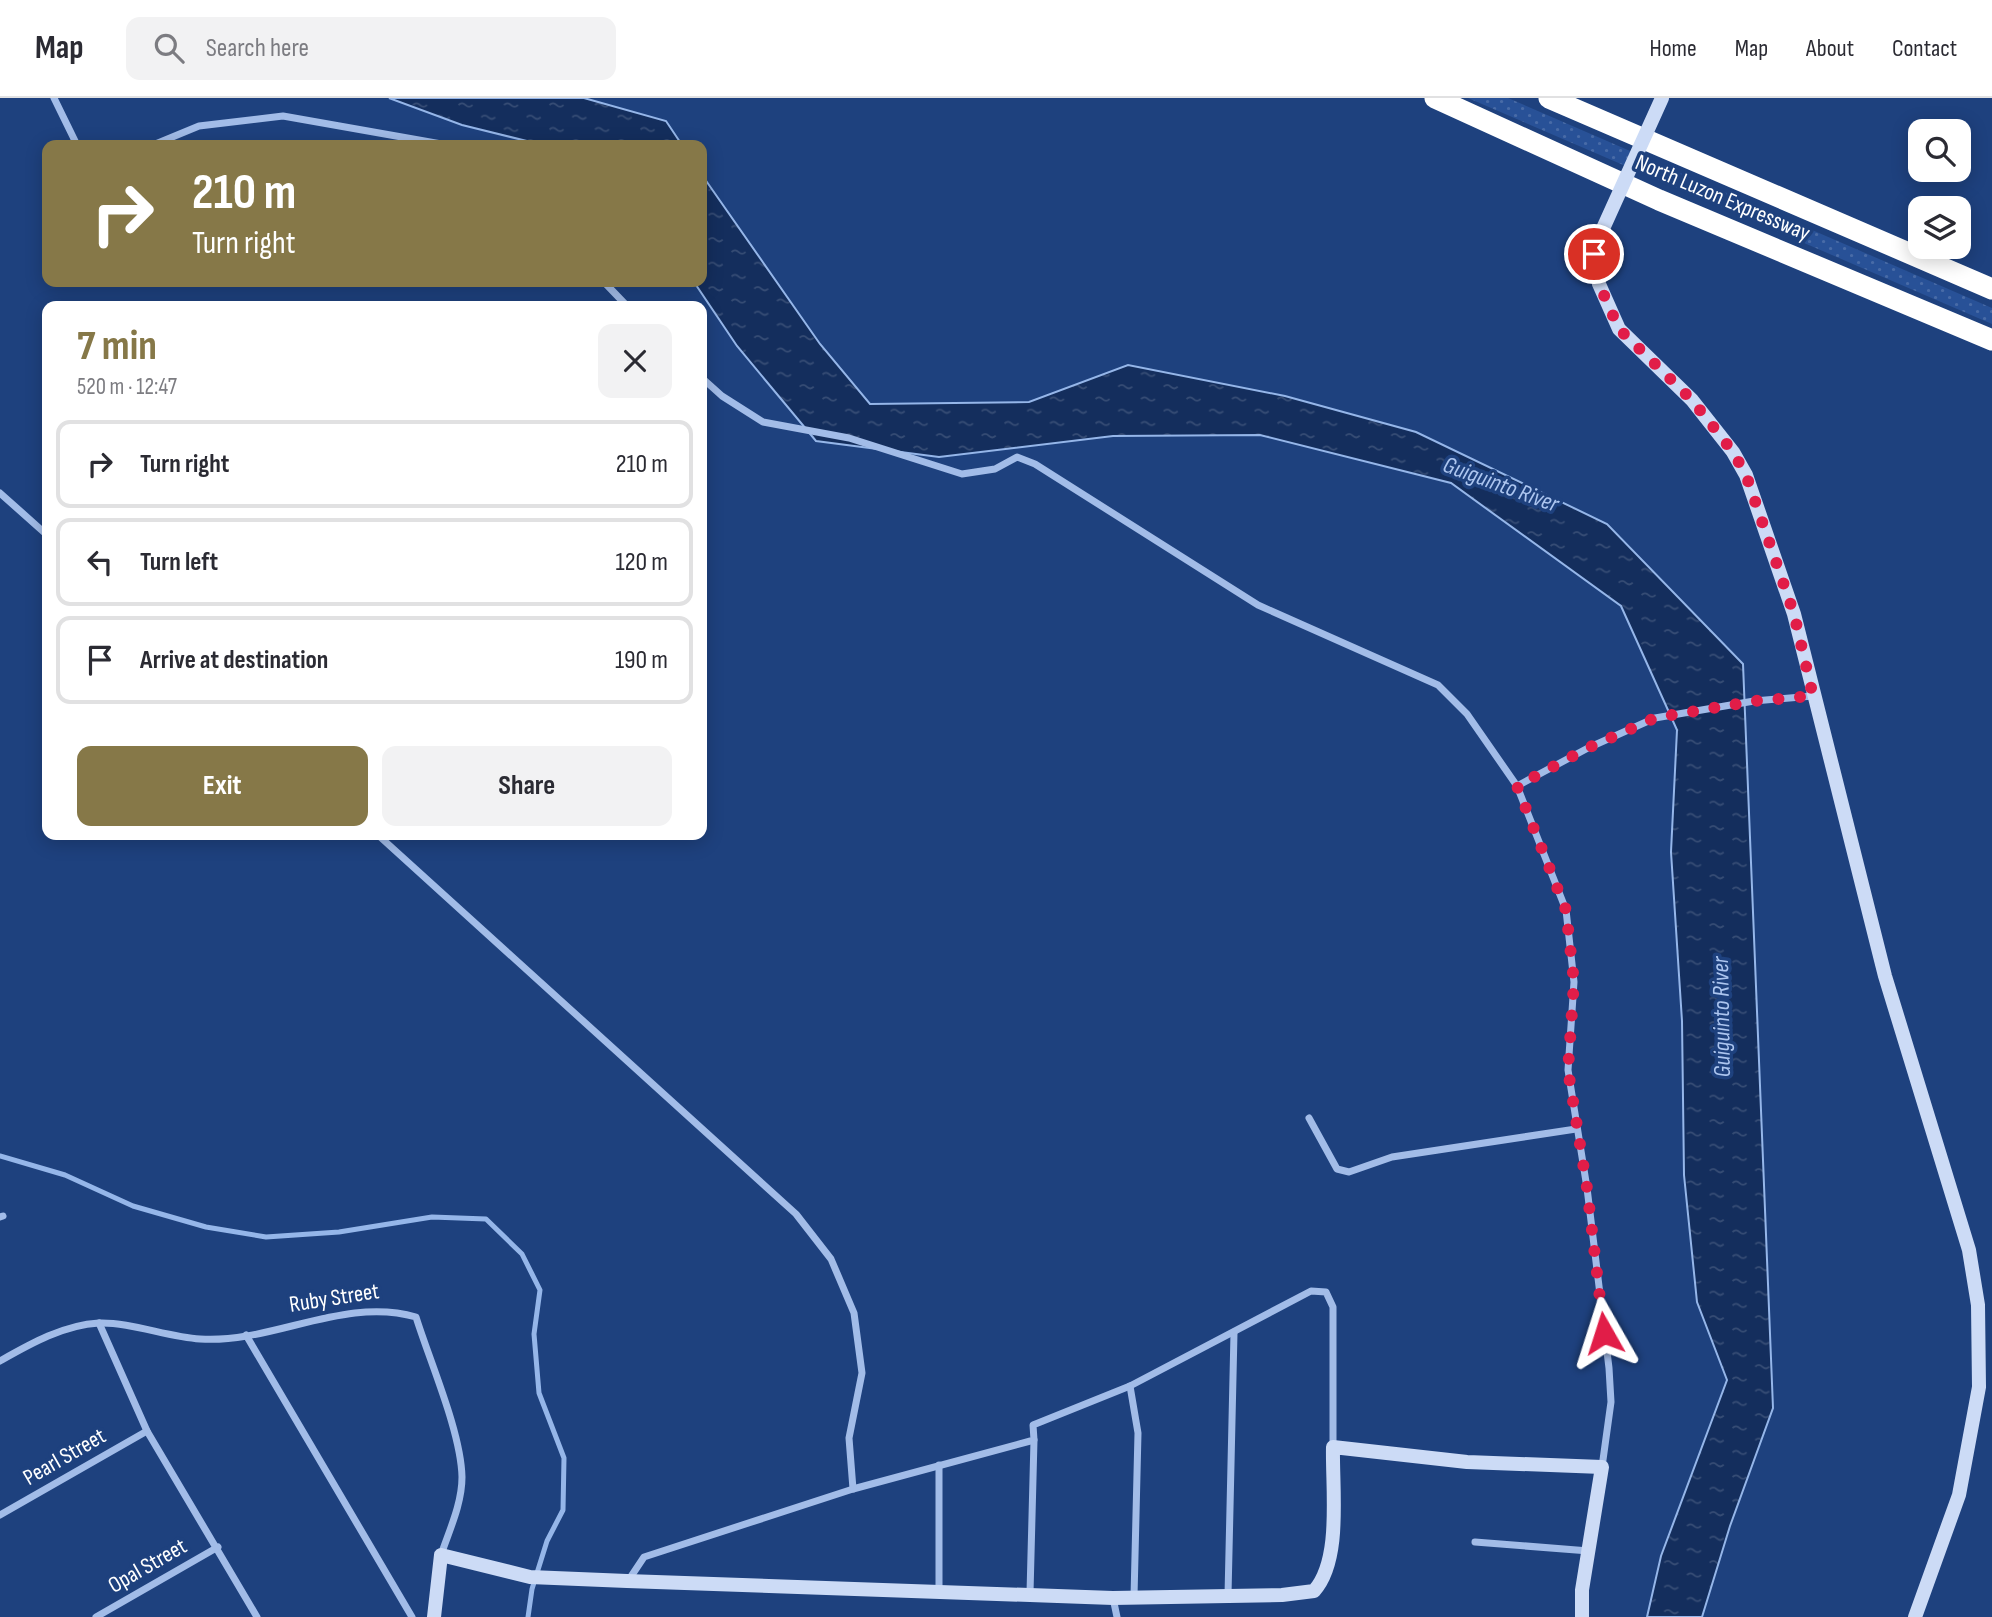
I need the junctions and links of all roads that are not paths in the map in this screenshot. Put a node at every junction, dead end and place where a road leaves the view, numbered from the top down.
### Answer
1 (54, 98) edge
2 (1435, 98) edge
3 (1549, 98) edge
4 (1661, 98) edge
5 (75, 140) edge
6 (165, 140) edge
7 (419, 140) edge
8 (609, 287) edge
9 (1992, 289) edge
10 (622, 301) edge
11 (1992, 340) edge
12 (707, 382) edge
13 (0, 493) edge
14 (42, 531) edge
15 (1813, 696) junction
16 (1517, 786) junction
17 (384, 840) edge
18 (1309, 1118) dead end
19 (1576, 1129) junction
20 (99, 1323) junction
21 (1234, 1332) junction
22 (246, 1335) junction
23 (0, 1362) edge
24 (1130, 1386) junction
25 (147, 1431) junction
26 (1034, 1440) junction
27 (1333, 1447) junction
28 (939, 1465) junction
29 (1602, 1466) junction
30 (853, 1489) junction
31 (0, 1515) edge
32 (1475, 1542) dead end
33 (218, 1547) junction
34 (1590, 1551) junction
35 (441, 1555) junction
36 (628, 1581) junction
37 (939, 1592) junction
38 (1030, 1594) junction
39 (1228, 1595) junction
40 (1134, 1597) junction
41 (1113, 1598) junction
42 (96, 1617) edge
43 (257, 1617) edge
44 (412, 1617) edge
45 (434, 1617) edge
46 (1117, 1617) edge
47 (1582, 1617) edge
48 (1915, 1617) edge

1 - 5 street
2 - 11 highway, North Luzon Expressway
3 - 9 highway, North Luzon Expressway
4 - 15 street, bridge
6 - 7 street
8 - 10 street
12 - 16 street
13 - 14 street
15 - 16 street
15 - 48 street
16 - 19 street
17 - 30 street
18 - 19 street
19 - 29 street
20 - 22 street, Ruby Street
20 - 23 street, Ruby Street
20 - 25 street
21 - 24 street
21 - 27 street
21 - 39 street
22 - 35 street, Ruby Street
22 - 44 street
24 - 26 street
24 - 40 street
25 - 31 street, Pearl Street
25 - 33 street
26 - 28 street
26 - 38 street
27 - 29 street
27 - 39 street
28 - 30 street
28 - 37 street
29 - 34 street
30 - 36 street
32 - 34 street
33 - 42 street, Opal Street
33 - 43 street
34 - 47 street
35 - 36 street
35 - 45 street, Ruby Street
36 - 37 street
37 - 38 street
38 - 41 street
39 - 40 street
40 - 41 street
41 - 46 street

